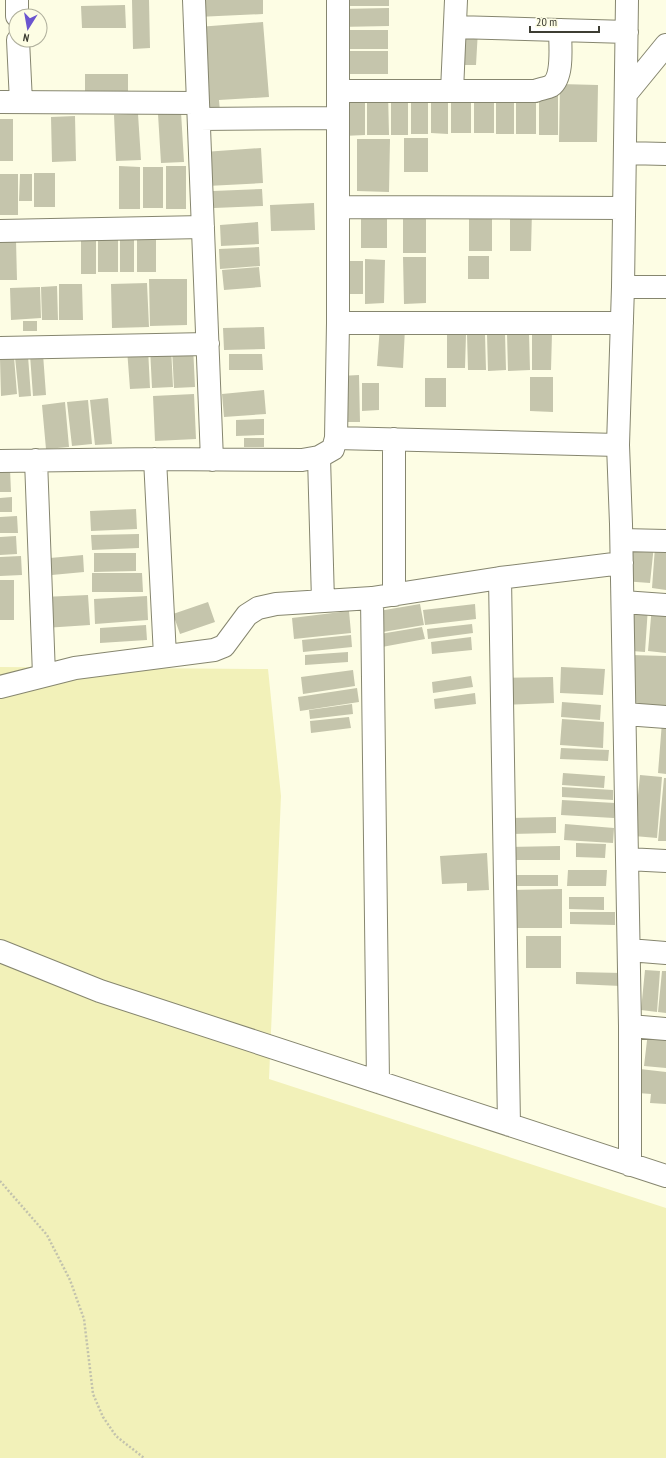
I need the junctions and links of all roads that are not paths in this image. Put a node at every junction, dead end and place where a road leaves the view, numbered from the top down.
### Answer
1 (194, 0) edge
2 (338, 0) edge
3 (456, 0) edge
4 (627, 0) edge
5 (455, 27) junction
6 (560, 30) junction
7 (627, 32) junction
8 (666, 46) edge
9 (17, 48) edge
10 (339, 91) junction
11 (452, 91) junction
12 (626, 94) junction
13 (11, 102) edge
14 (198, 111) junction
15 (338, 118) junction
16 (625, 153) junction
17 (666, 154) edge
18 (338, 207) junction
19 (624, 208) junction
20 (203, 227) junction
21 (0, 230) edge
22 (623, 287) junction
23 (666, 287) edge
24 (338, 323) junction
25 (622, 323) junction
26 (208, 344) junction
27 (0, 348) edge
28 (336, 438) junction
29 (394, 439) junction
30 (618, 445) junction
31 (319, 457) junction
32 (154, 459) junction
33 (0, 460) edge
34 (36, 460) junction
35 (212, 460) junction
36 (622, 540) junction
37 (666, 541) edge
38 (622, 563) junction
39 (500, 578) junction
40 (394, 595) junction
41 (372, 598) junction
42 (323, 601) junction
43 (623, 602) junction
44 (666, 605) edge
45 (165, 656) junction
46 (44, 675) junction
47 (0, 687) edge
48 (625, 714) junction
49 (666, 717) edge
50 (627, 859) junction
51 (666, 861) edge
52 (629, 950) junction
53 (0, 951) edge
54 (666, 953) edge
55 (630, 1026) junction
56 (666, 1029) edge
57 (378, 1082) junction
58 (509, 1125) junction
59 (630, 1165) junction
60 (666, 1176) edge

1 - 14 street
2 - 10 street
3 - 5 street
4 - 7 street
5 - 6 street
5 - 11 street
6 - 7 street
6 - 11 street
7 - 12 street
8 - 12 street
9 - 13 street
10 - 11 street
10 - 15 street
12 - 16 street
13 - 14 street
14 - 15 street
14 - 20 street
15 - 18 street
16 - 17 street
16 - 19 street
18 - 19 street
18 - 24 street
19 - 22 street
20 - 21 street
20 - 26 street
22 - 23 street
22 - 25 street
24 - 25 street
24 - 28 street
25 - 30 street
26 - 27 street
26 - 35 street
28 - 29 street
28 - 31 street
29 - 30 street
29 - 40 street
30 - 36 street
31 - 35 street
31 - 42 street
32 - 34 street
32 - 35 street
32 - 45 street
33 - 34 street
34 - 46 street
36 - 37 street
36 - 38 street
38 - 39 street
38 - 43 street
39 - 40 street
39 - 58 street
40 - 41 street
41 - 42 street
41 - 57 street
42 - 45 street
43 - 44 street
43 - 48 street
45 - 46 street
46 - 47 street
48 - 49 street
48 - 50 street
50 - 51 street
50 - 52 street
52 - 54 street
52 - 55 street
53 - 57 street
55 - 56 street
55 - 59 street
57 - 58 street
58 - 59 street
59 - 60 street

